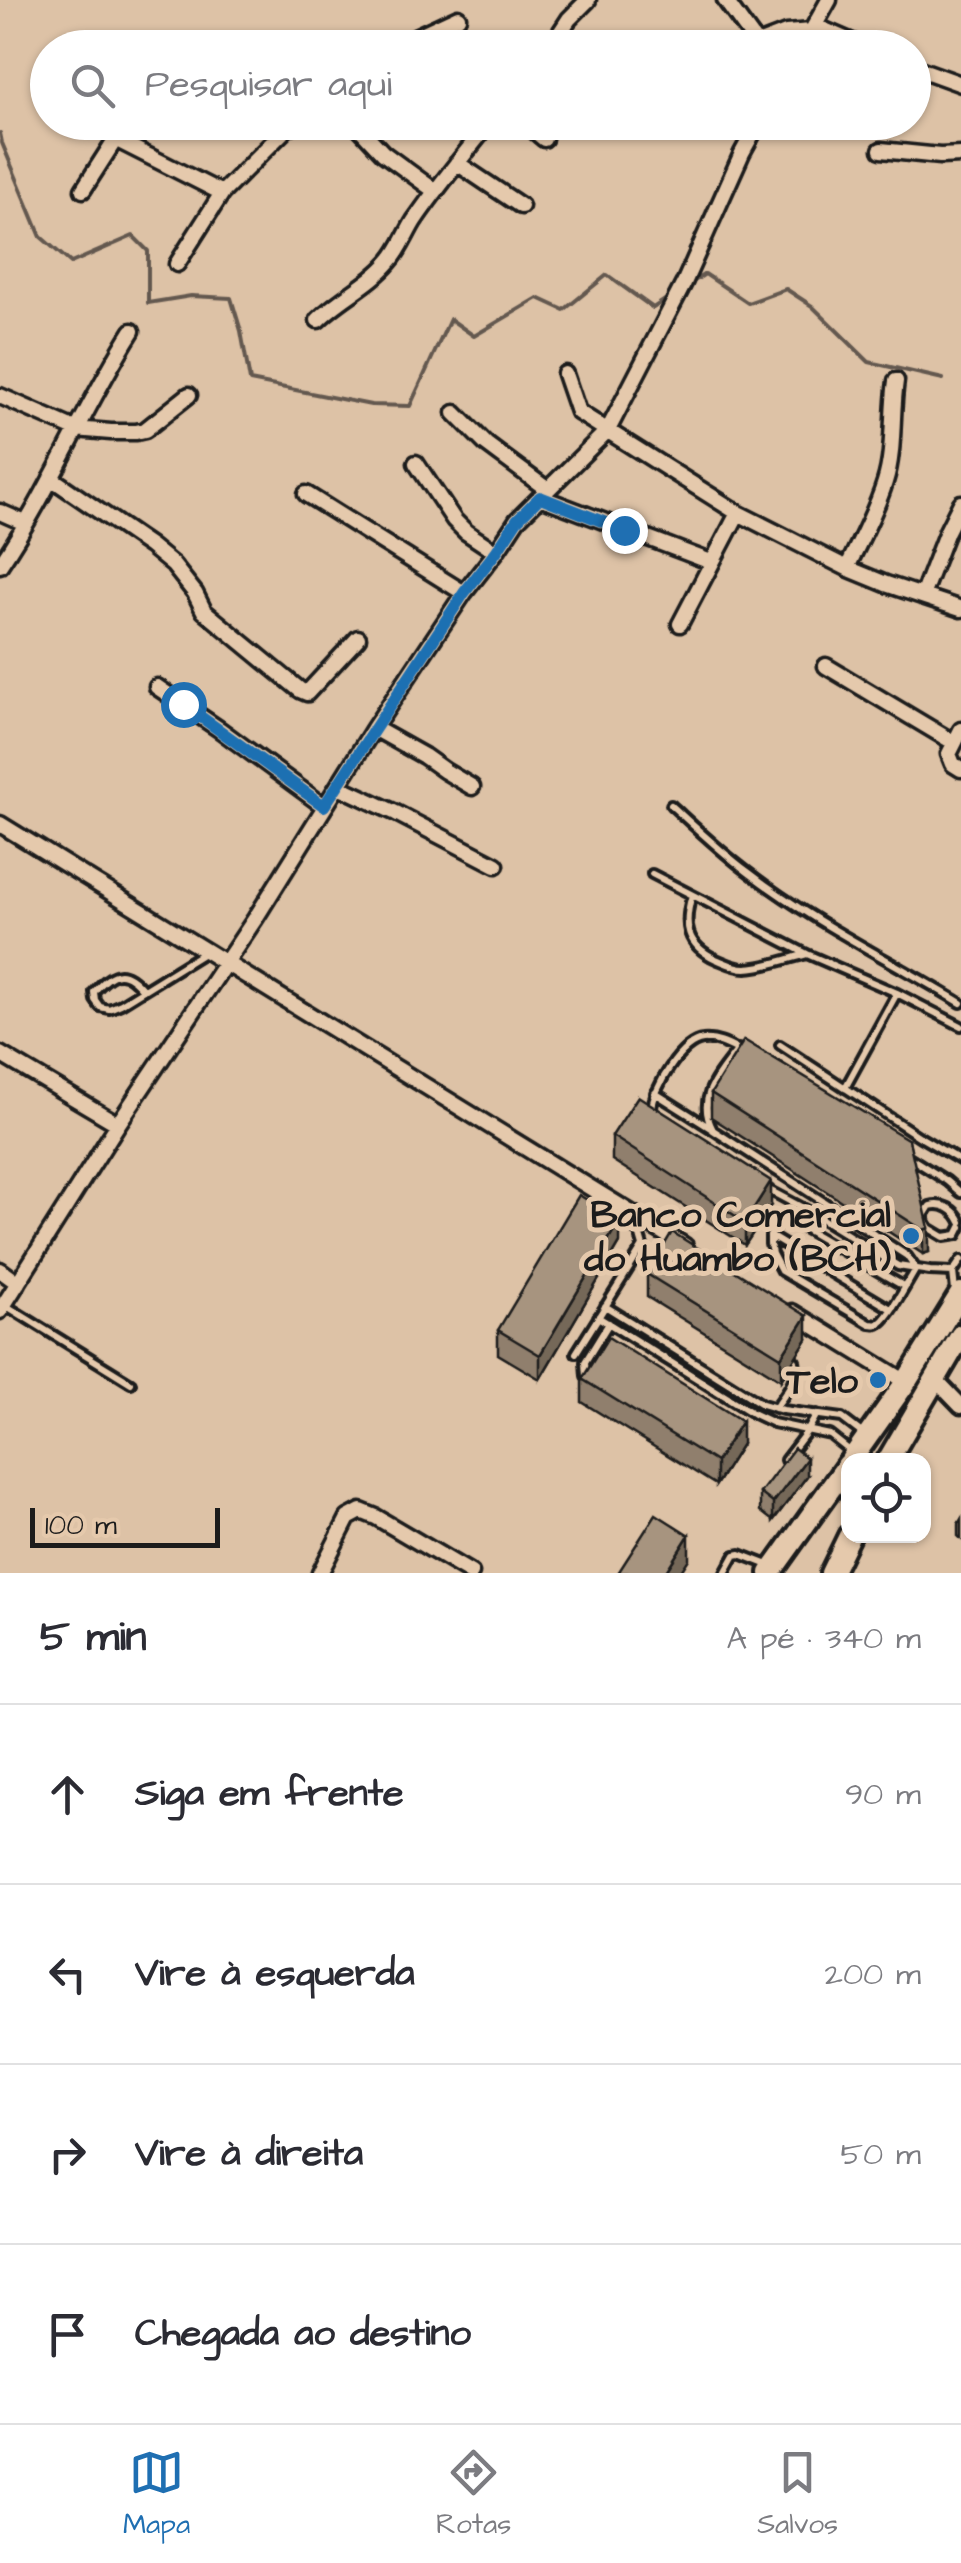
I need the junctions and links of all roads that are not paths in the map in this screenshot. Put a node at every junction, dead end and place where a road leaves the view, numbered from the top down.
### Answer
1 (588, 0) edge
2 (726, 0) edge
3 (828, 0) edge
4 (458, 17) dead end
5 (813, 28) junction
6 (430, 30) edge
7 (562, 30) edge
8 (747, 30) edge
9 (804, 30) edge
10 (818, 30) edge
11 (931, 73) edge
12 (961, 84) edge
13 (275, 140) edge
14 (371, 140) edge
15 (476, 140) edge
16 (749, 140) edge
17 (881, 150) dead end
18 (961, 155) edge
19 (457, 163) junction
20 (83, 190) dead end
21 (435, 192) junction
22 (222, 193) junction
23 (521, 206) dead end
24 (176, 264) dead end
25 (318, 320) dead end
26 (132, 331) dead end
27 (565, 374) dead end
28 (896, 381) dead end
29 (189, 395) dead end
30 (0, 396) edge
31 (456, 412) dead end
32 (75, 429) junction
33 (608, 430) junction
34 (416, 463) dead end
35 (51, 478) junction
36 (544, 493) junction
37 (306, 494) dead end
38 (961, 502) edge
39 (0, 512) edge
40 (738, 512) junction
41 (25, 523) junction
42 (496, 552) junction
43 (711, 562) junction
44 (0, 566) edge
45 (847, 568) junction
46 (464, 593) junction
47 (922, 596) junction
48 (961, 609) edge
49 (680, 624) dead end
50 (358, 638) dead end
51 (826, 666) dead end
52 (157, 687) dead end
53 (374, 728) junction
54 (957, 736) edge
55 (961, 769) edge
56 (338, 786) junction
57 (472, 787) dead end
58 (672, 805) dead end
59 (324, 806) junction
60 (0, 824) edge
61 (496, 866) dead end
62 (652, 874) dead end
63 (692, 895) junction
64 (206, 951) junction
65 (808, 954) junction
66 (226, 963) junction
67 (143, 990) junction
68 (897, 993) junction
69 (961, 1003) edge
70 (961, 1026) edge
71 (780, 1046) dead end
72 (738, 1049) junction
73 (0, 1054) edge
74 (754, 1060) edge
75 (844, 1088) junction
76 (654, 1092) junction
77 (656, 1120) edge
78 (118, 1124) junction
79 (713, 1130) junction
80 (899, 1151) edge
81 (961, 1161) edge
82 (756, 1183) edge
83 (961, 1193) edge
84 (607, 1212) edge
85 (961, 1228) edge
86 (770, 1236) junction
87 (705, 1258) edge
88 (961, 1260) edge
89 (916, 1269) junction
90 (0, 1270) edge
91 (954, 1272) junction
92 (18, 1283) junction
93 (905, 1287) junction
94 (959, 1298) edge
95 (772, 1300) edge
96 (606, 1306) junction
97 (2, 1307) edge
98 (891, 1308) junction
99 (598, 1317) junction
100 (609, 1324) junction
101 (961, 1335) edge
102 (576, 1352) dead end
103 (795, 1361) dead end
104 (591, 1380) edge
105 (936, 1380) junction
106 (906, 1382) junction
107 (131, 1383) dead end
108 (961, 1406) edge
109 (775, 1408) junction
110 (816, 1414) junction
111 (808, 1430) junction
112 (855, 1453) edge
113 (856, 1453) edge
114 (857, 1453) edge
115 (892, 1453) edge
116 (784, 1461) edge
117 (841, 1475) edge
118 (847, 1543) edge
119 (839, 1570) edge
120 (773, 1571) edge
121 (320, 1573) edge
122 (471, 1573) edge
123 (725, 1573) edge

1 - 7 street
2 - 8 street
3 - 5 street
4 - 6 street
5 - 9 street
5 - 10 street
11 - 12 street
13 - 22 street
14 - 21 street
15 - 19 street
16 - 33 street
17 - 18 street
19 - 21 street
19 - 23 street
20 - 22 street
21 - 25 street
22 - 24 street
26 - 32 street
27 - 33 street
28 - 45 street
29 - 32 street
30 - 32 street
31 - 36 street
32 - 35 street
33 - 36 street
33 - 40 street
34 - 42 street
35 - 41 street
35 - 50 street
36 - 42 street
36 - 43 street
37 - 46 street
38 - 47 street
39 - 41 street
40 - 43 street
40 - 45 street
41 - 44 street
42 - 46 street
43 - 49 street
45 - 47 street
46 - 53 street
47 - 48 street
51 - 54 street
52 - 59 street
53 - 56 street
53 - 57 street
54 - 55 street
56 - 59 street
56 - 61 street
58 - 69 lane
59 - 66 street
60 - 64 street
62 - 63 lane
63 - 65 lane
63 - 65 lane
64 - 66 street
64 - 67 lane
65 - 68 lane
66 - 78 street
66 - 87 street
67 - 67 lane
68 - 70 lane
68 - 75 lane
71 - 75 lane
72 - 74 lane
72 - 76 lane
72 - 79 lane
73 - 78 street
75 - 81 lane
76 - 77 lane
76 - 79 lane
78 - 92 street
79 - 89 lane
80 - 83 lane
82 - 89 lane
84 - 96 lane
85 - 85 lane
86 - 93 lane
86 - 98 lane
86 - 98 lane
88 - 91 lane
89 - 91 lane
89 - 93 lane
90 - 92 street
91 - 94 lane
92 - 97 street
93 - 98 lane
94 - 106 main road
95 - 106 street
96 - 99 lane
96 - 109 lane
97 - 107 lane
99 - 100 lane
99 - 102 lane
100 - 104 lane
100 - 111 lane
101 - 105 main road
103 - 109 lane
105 - 108 street
105 - 115 main road
106 - 114 main road
109 - 110 lane
110 - 111 lane
110 - 113 lane
111 - 112 lane
111 - 116 lane
117 - 120 main road
118 - 119 main road
120 - 123 lane
121 - 122 street

